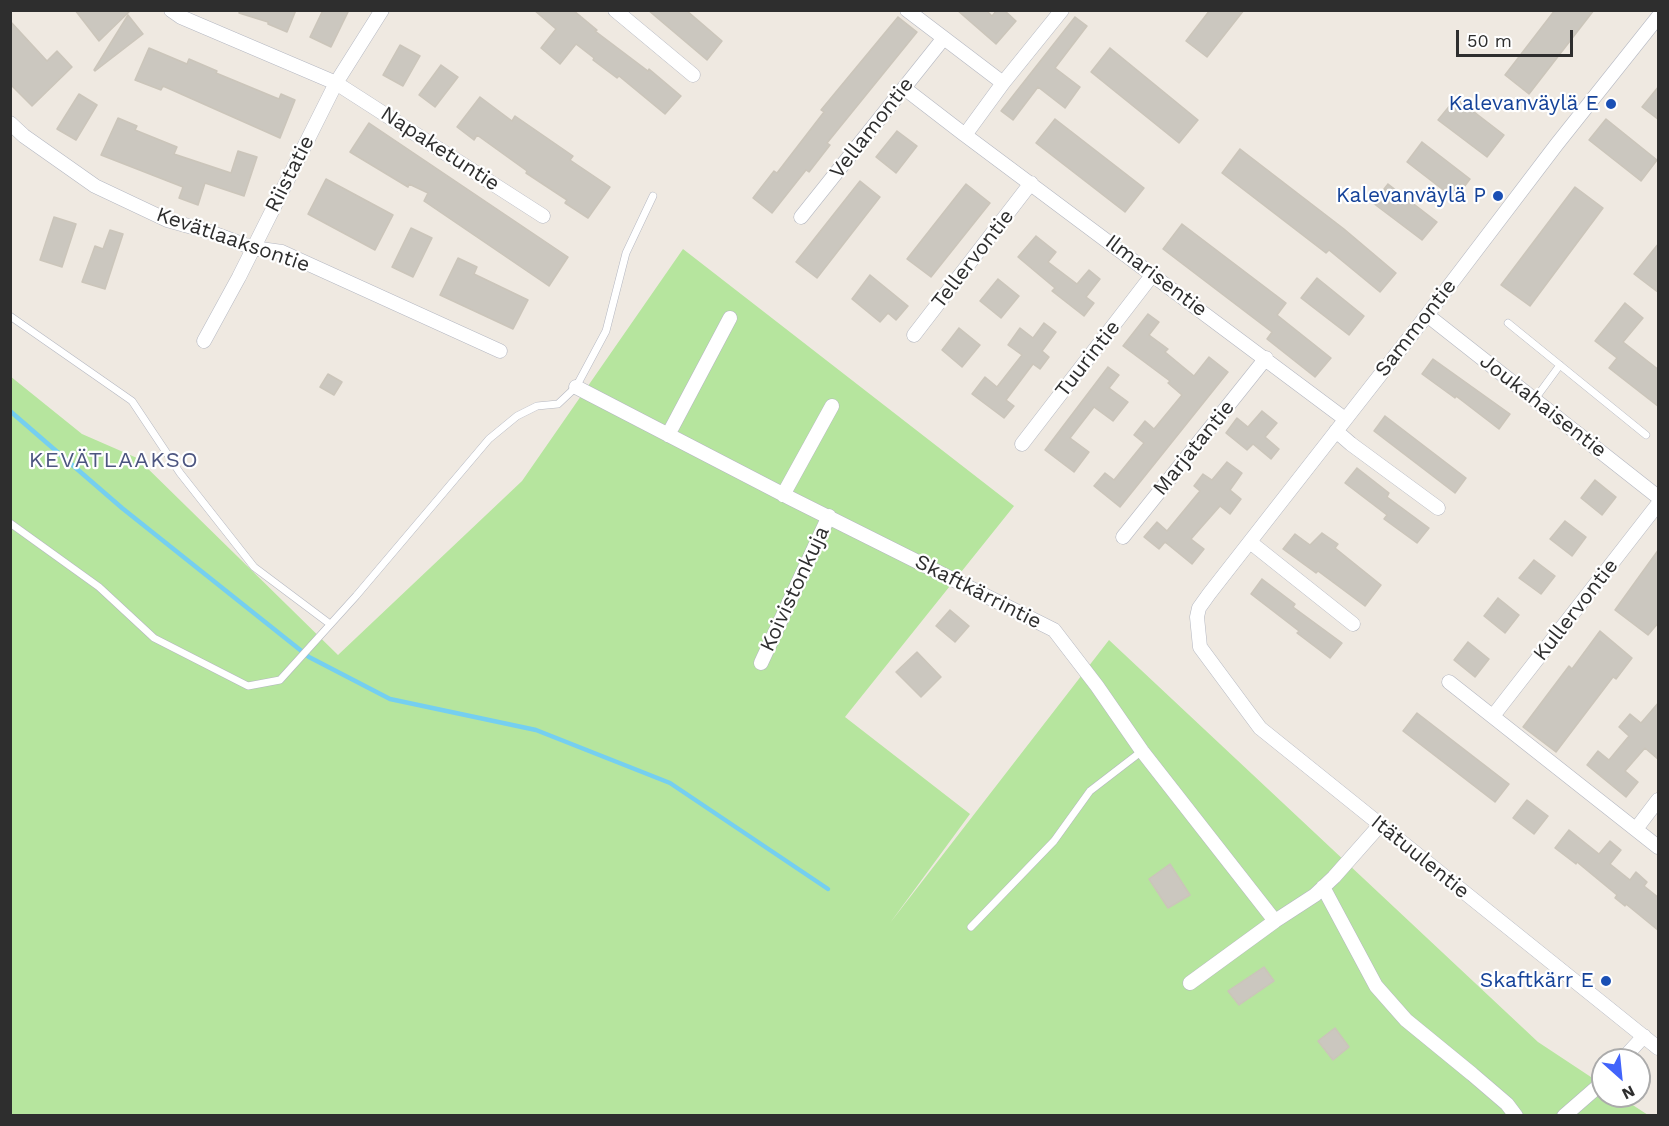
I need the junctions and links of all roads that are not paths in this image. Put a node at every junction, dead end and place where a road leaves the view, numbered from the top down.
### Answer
1 (171, 10) edge
2 (382, 10) edge
3 (615, 10) edge
4 (907, 10) edge
5 (1062, 10) edge
6 (1659, 17) edge
7 (943, 39) junction
8 (693, 75) dead end
9 (336, 83) junction
10 (1003, 83) junction
11 (904, 88) junction
12 (10, 123) edge
13 (965, 135) junction
14 (1031, 183) junction
15 (653, 196) dead end
16 (543, 216) dead end
17 (801, 217) dead end
18 (253, 248) junction
19 (1153, 274) junction
20 (1427, 315) junction
21 (10, 316) edge
22 (730, 318) dead end
23 (1508, 323) dead end
24 (915, 335) dead end
25 (204, 341) dead end
26 (500, 351) dead end
27 (1266, 358) junction
28 (1560, 365) junction
29 (576, 387) junction
30 (1534, 399) junction
31 (832, 406) dead end
32 (1345, 419) junction
33 (1335, 431) junction
34 (668, 435) junction
35 (1646, 435) dead end
36 (1022, 444) dead end
37 (783, 495) junction
38 (1659, 497) edge
39 (1659, 504) edge
40 (1438, 508) dead end
41 (829, 516) junction
42 (10, 523) edge
43 (1123, 537) dead end
44 (1250, 542) junction
45 (330, 624) junction
46 (1353, 624) dead end
47 (1200, 647) joint
48 (761, 663) dead end
49 (1449, 682) dead end
50 (1493, 716) junction
51 (1142, 751) junction
52 (1659, 800) edge
53 (1380, 825) junction
54 (1636, 829) junction
55 (1659, 847) edge
56 (1323, 887) junction
57 (1275, 921) junction
58 (971, 927) dead end
59 (1190, 983) dead end
60 (1644, 1036) junction
61 (1633, 1048) edge
62 (1659, 1048) edge
63 (1591, 1092) edge
64 (1516, 1116) edge
65 (1563, 1116) edge

1 - 9 street, Napaketuntie
2 - 9 street, Riistatie
3 - 8 street
4 - 7 street
5 - 10 street
6 - 20 street, Sammontie
7 - 10 street
7 - 11 street, Vellamontie
9 - 16 street, Napaketuntie
9 - 18 street, Riistatie
10 - 13 street
11 - 13 street, Ilmarisentie
11 - 17 street, Vellamontie
12 - 18 street, Kevätlaaksontie
13 - 14 street, Ilmarisentie
14 - 19 street, Ilmarisentie
14 - 24 street, Tellervontie
15 - 29 lane
18 - 25 street, Riistatie
18 - 26 street, Kevätlaaksontie
19 - 27 street, Ilmarisentie
19 - 36 street, Tuurintie
20 - 30 street, Joukahaisentie
20 - 32 street, Sammontie
21 - 45 lane
22 - 34 street
23 - 28 lane
27 - 32 street, Ilmarisentie
27 - 43 street, Marjatantie
28 - 30 lane
28 - 35 lane
29 - 34 street, Skaftkärrintie
29 - 45 lane
30 - 38 street, Joukahaisentie
31 - 37 street
32 - 33 street, Sammontie
33 - 40 street
33 - 44 street, Sammontie
34 - 37 street, Skaftkärrintie
37 - 41 street, Skaftkärrintie
39 - 50 street, Kullervontie
41 - 48 street, Koivistonkuja
41 - 51 street, Skaftkärrintie
42 - 45 lane
44 - 46 street
44 - 47 street, Sammontie
47 - 53 street, Itätuulentie
49 - 50 street
50 - 54 street
51 - 57 street, Skaftkärrintie
51 - 58 lane
52 - 54 street
53 - 56 street
53 - 60 street, Itätuulentie
54 - 55 street
56 - 57 street
56 - 64 street
57 - 59 street
60 - 61 street
60 - 62 street, Itätuulentie
63 - 65 street

